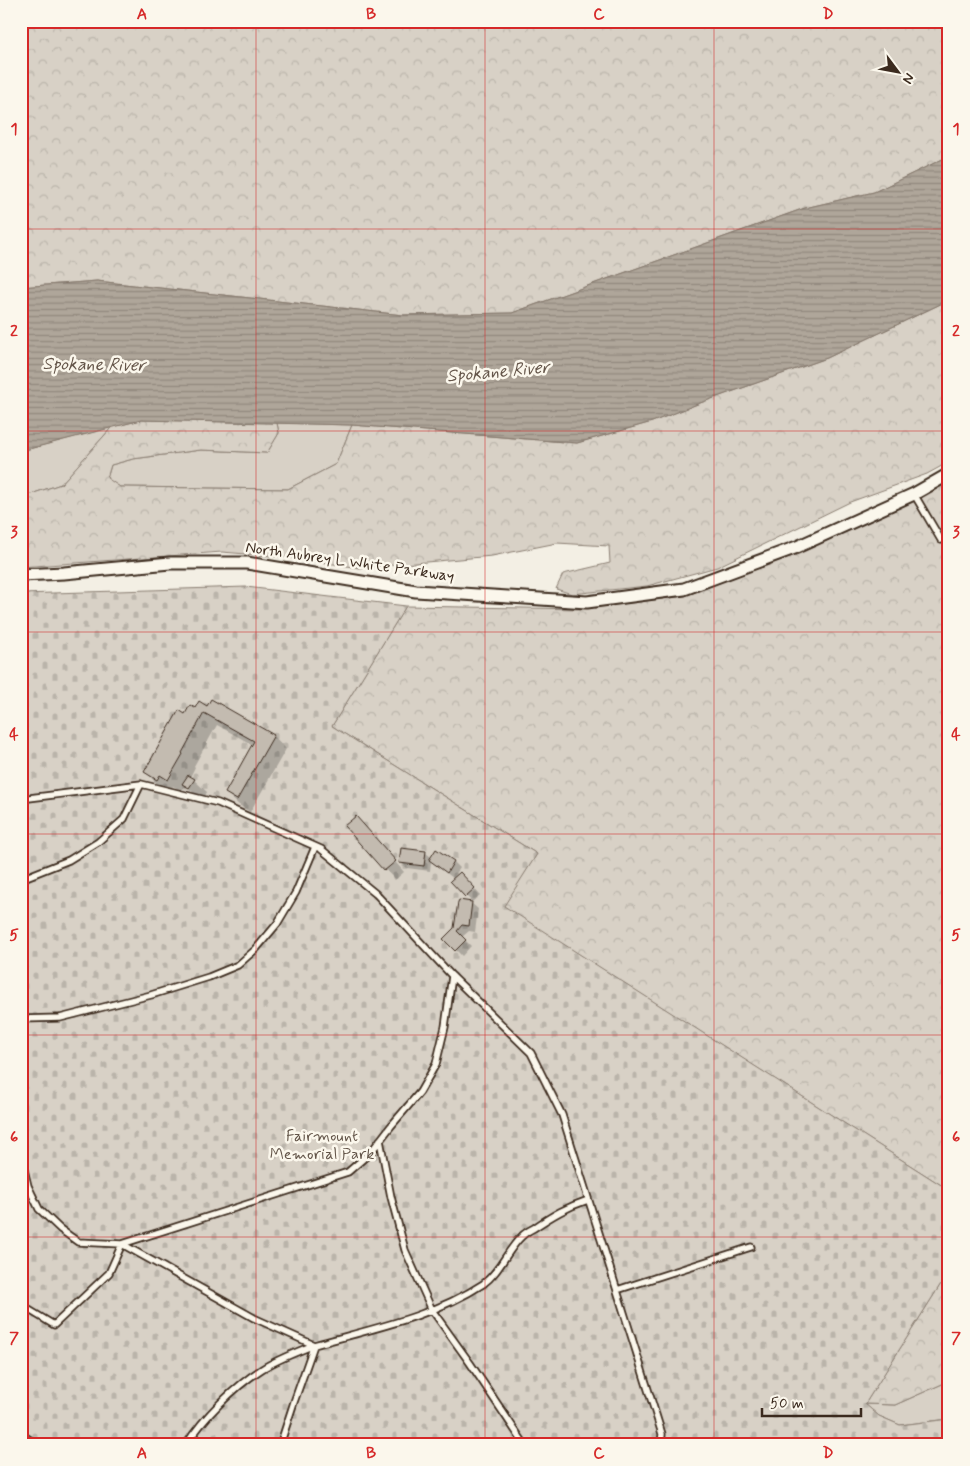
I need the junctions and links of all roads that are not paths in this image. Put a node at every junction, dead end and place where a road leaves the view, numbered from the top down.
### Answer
1 (949, 474) edge
2 (914, 494) junction
3 (941, 540) dead end
4 (21, 575) edge
5 (141, 784) junction
6 (21, 799) edge
7 (315, 847) junction
8 (21, 879) edge
9 (452, 976) junction
10 (21, 1019) edge
11 (380, 1140) junction
12 (21, 1157) edge
13 (588, 1200) junction
14 (122, 1244) junction
15 (751, 1246) dead end
16 (616, 1290) junction
17 (21, 1305) edge
18 (432, 1310) junction
19 (314, 1345) junction
20 (21, 1434) edge
21 (38, 1445) edge
22 (186, 1445) edge
23 (280, 1445) edge
24 (525, 1445) edge
25 (661, 1445) edge

1 - 2 street, North Aubrey L White Parkway
2 - 3 lane
2 - 4 street, North Aubrey L White Parkway
5 - 6 lane
5 - 7 lane
5 - 8 lane
7 - 9 lane
7 - 10 lane
9 - 11 lane
9 - 13 lane
11 - 14 lane
11 - 18 lane
12 - 14 lane
13 - 16 lane
13 - 18 lane
14 - 17 lane
14 - 19 lane
15 - 16 lane
16 - 25 lane
18 - 19 lane
18 - 24 lane
19 - 22 lane
19 - 23 lane
20 - 21 lane

